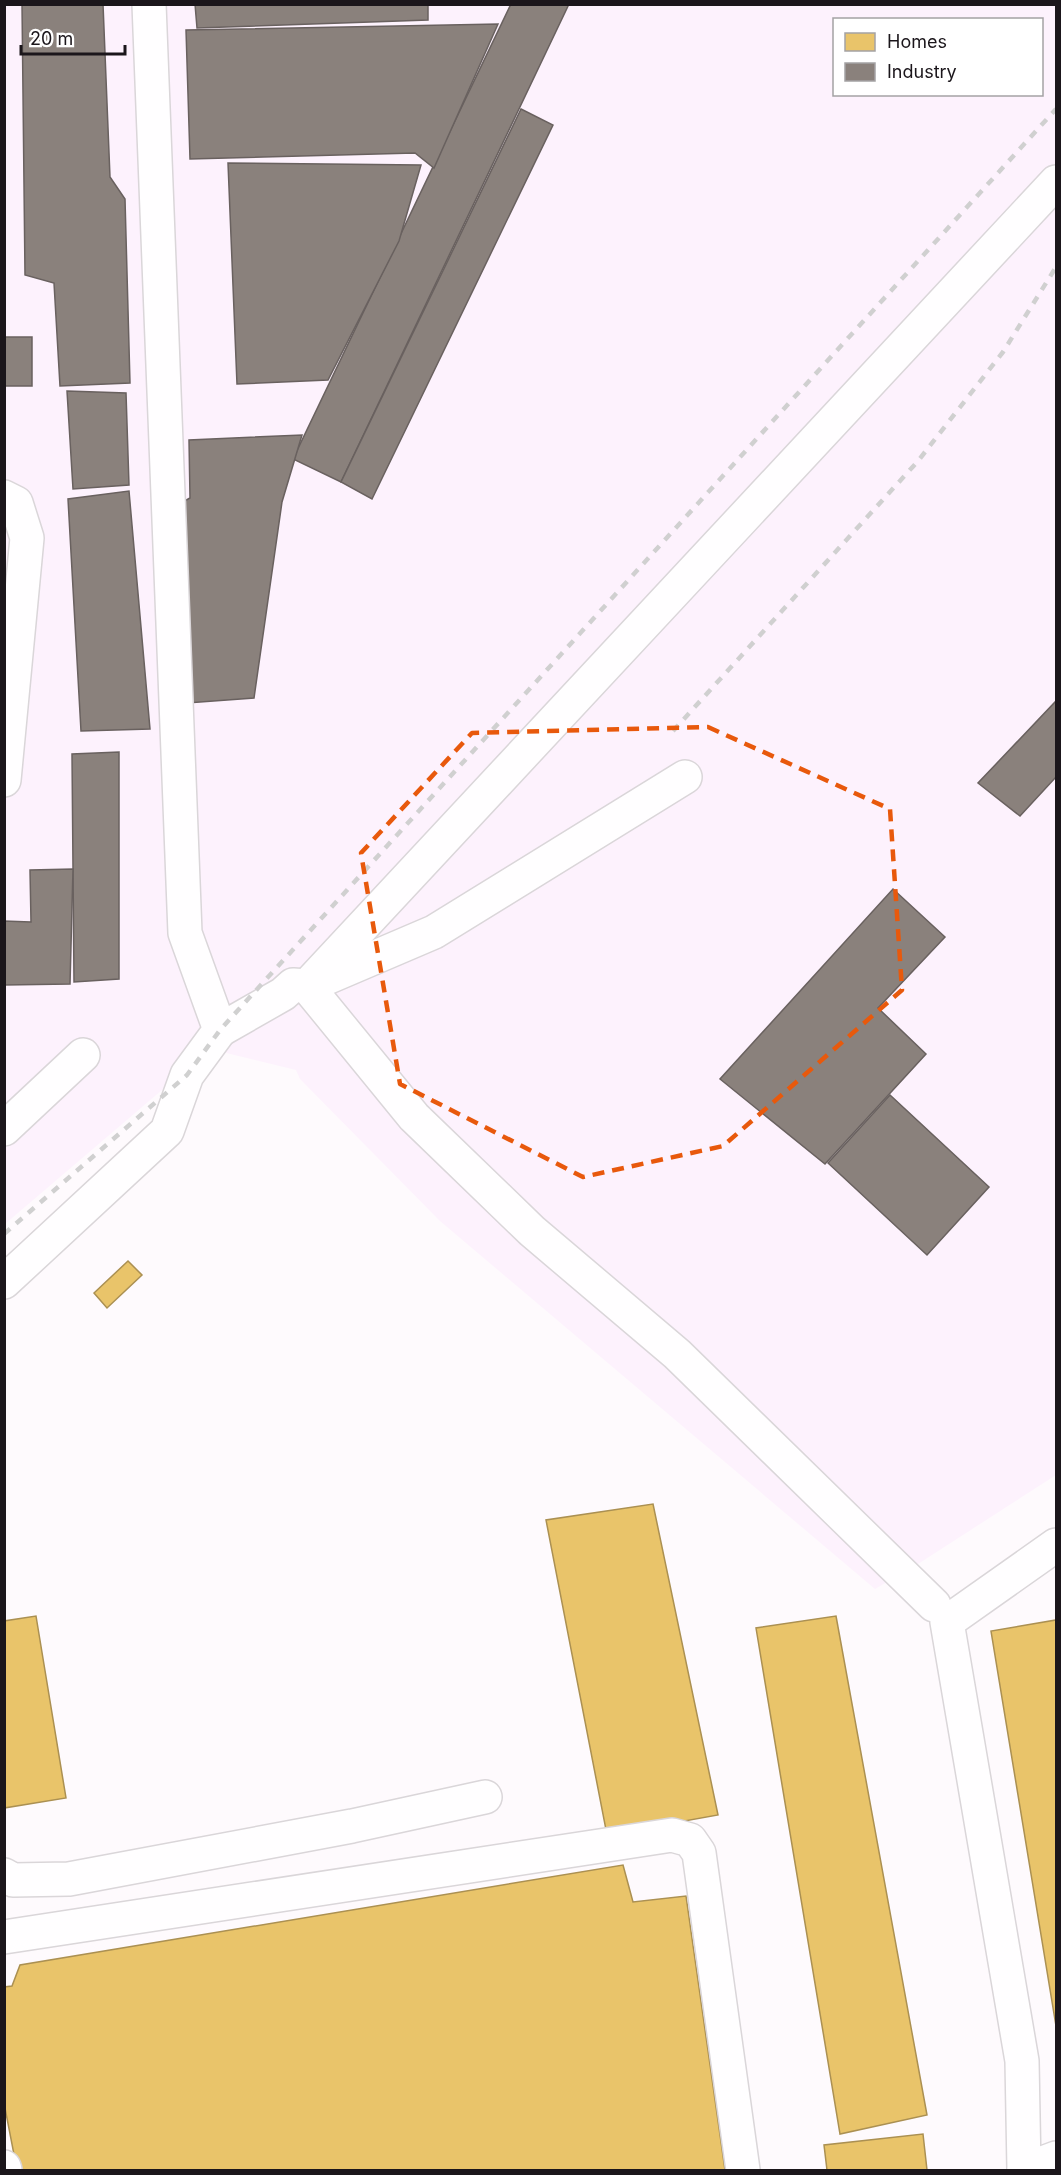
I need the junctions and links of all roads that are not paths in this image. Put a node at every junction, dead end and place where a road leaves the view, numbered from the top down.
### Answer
1 (149, 4) edge
2 (1056, 182) edge
3 (4, 497) edge
4 (685, 777) dead end
5 (4, 780) edge
6 (307, 986) junction
7 (220, 1030) junction
8 (83, 1055) dead end
9 (4, 1129) edge
10 (4, 1282) edge
11 (1056, 1545) edge
12 (934, 1605) dead end
13 (485, 1797) dead end
14 (4, 1875) edge
15 (4, 1937) edge
16 (1056, 2158) edge
17 (743, 2170) edge
18 (1024, 2170) edge

1 - 7 lane
2 - 6 lane
3 - 5 lane
4 - 6 lane
6 - 7 lane
6 - 12 lane
7 - 10 lane
8 - 9 lane
11 - 18 lane
13 - 14 lane
15 - 17 lane
16 - 18 lane

